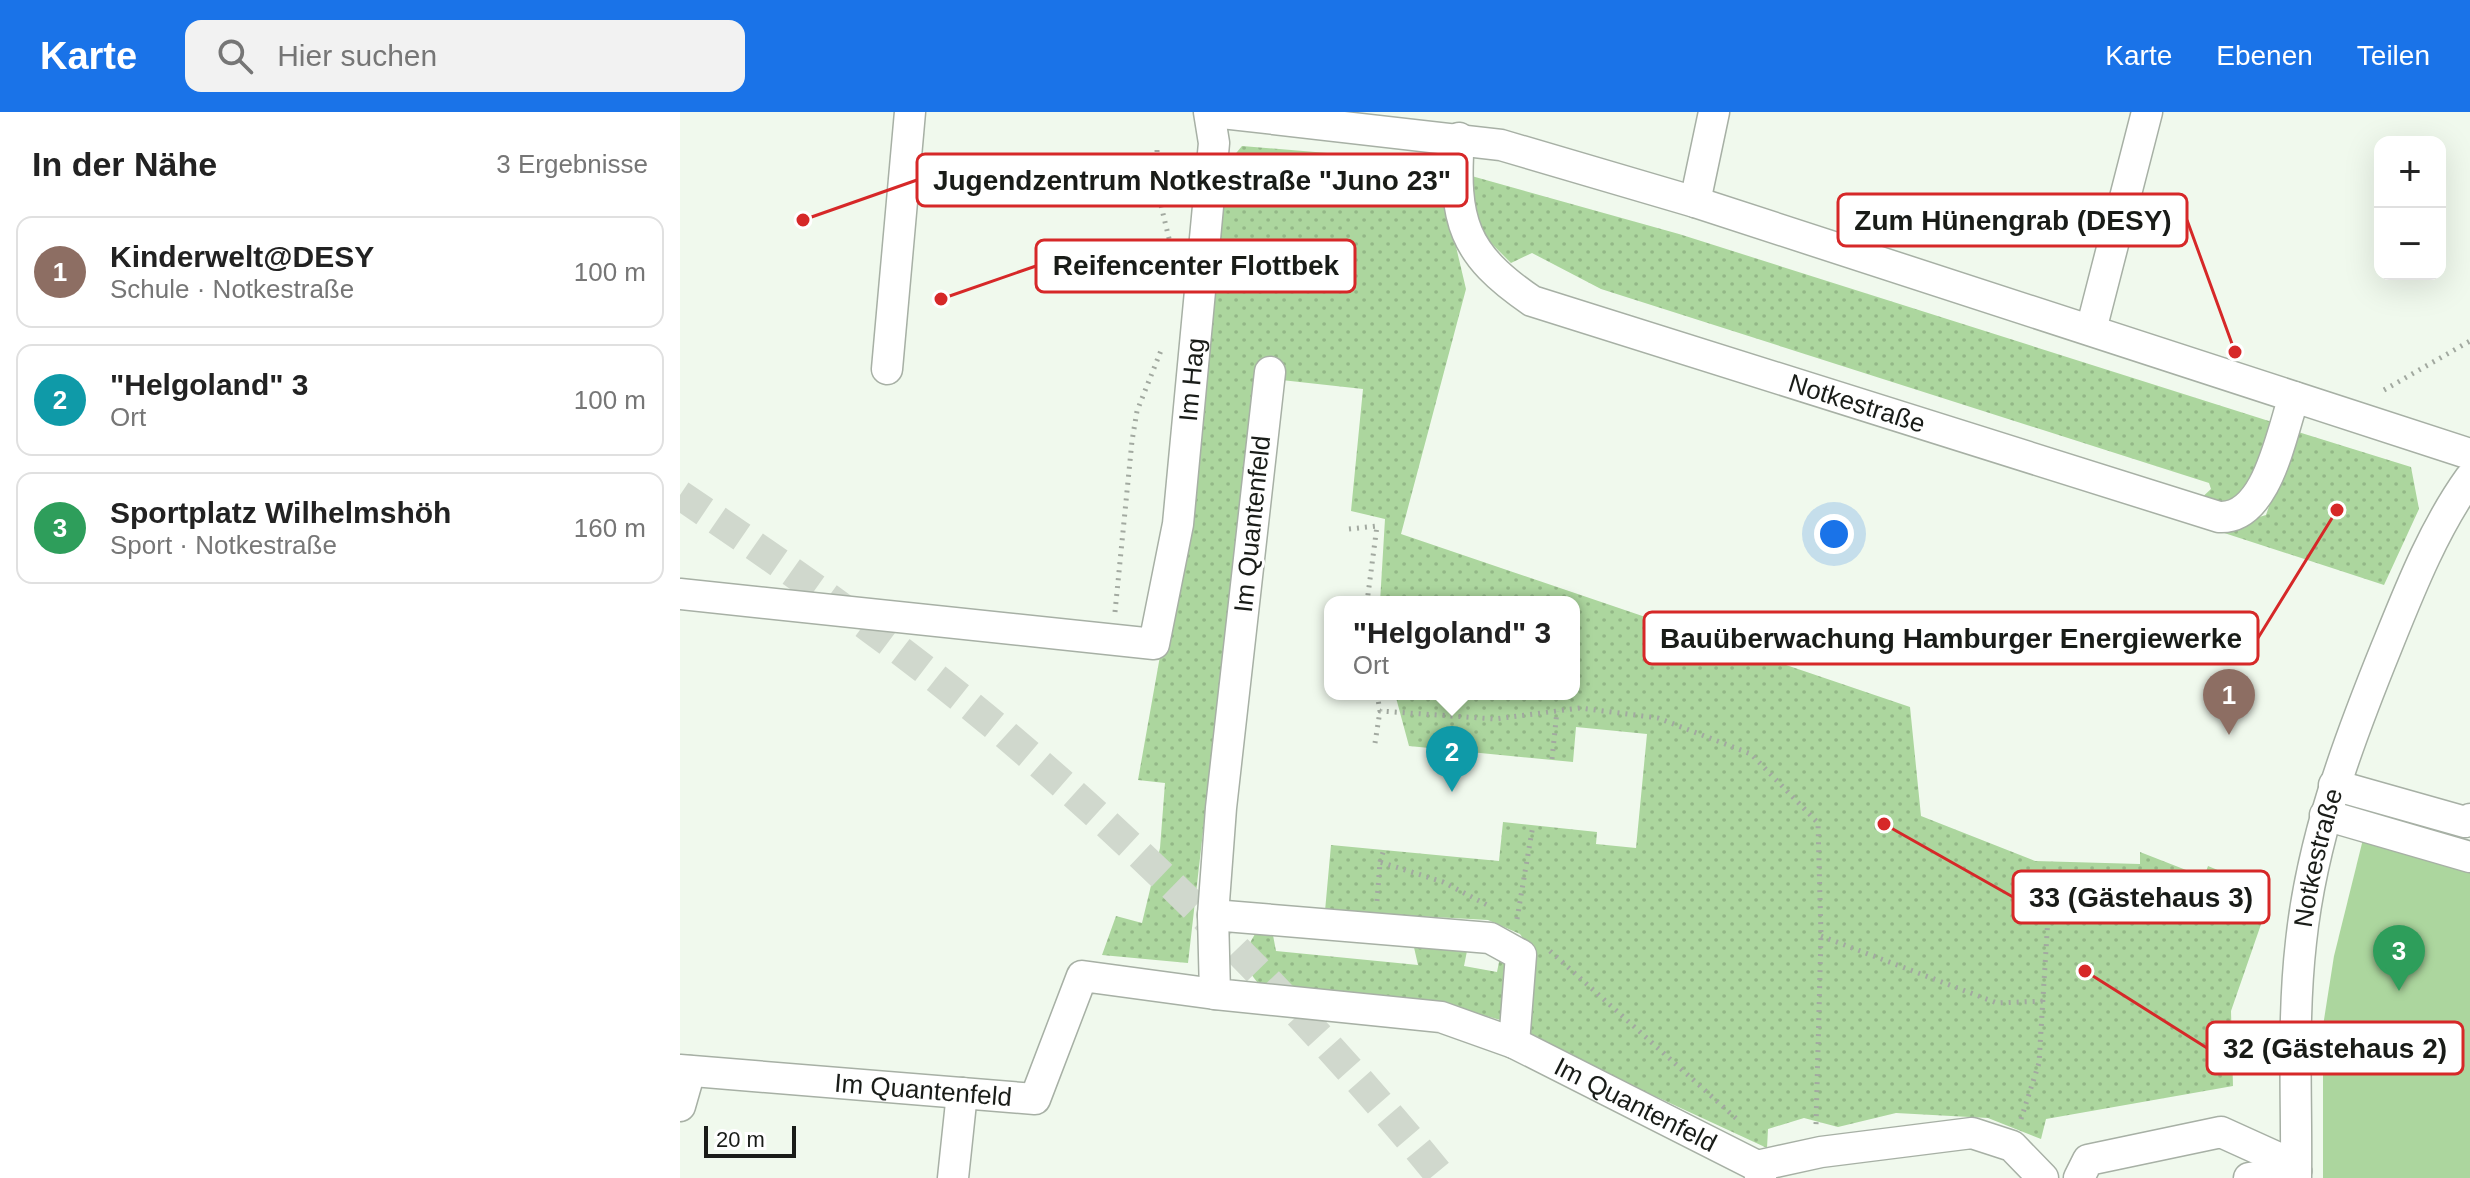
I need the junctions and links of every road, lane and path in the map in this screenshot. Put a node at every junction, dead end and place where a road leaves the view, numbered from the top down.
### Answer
1 (910, 112) edge
2 (1211, 112) edge
3 (1714, 112) edge
4 (2147, 112) edge
5 (1459, 138) junction
6 (1157, 150) dead end
7 (1695, 202) junction
8 (1176, 264) dead end
9 (2091, 330) junction
10 (2470, 341) edge
11 (1163, 345) dead end
12 (887, 369) dead end
13 (1270, 372) dead end
14 (2384, 390) dead end
15 (2294, 397) junction
16 (2470, 454) edge
17 (2470, 478) edge
18 (1349, 529) dead end
19 (680, 594) edge
20 (1368, 596) edge
21 (1113, 639) junction
22 (1378, 700) edge
23 (1380, 711) junction
24 (1557, 711) junction
25 (1375, 743) dead end
26 (1552, 759) dead end
27 (2334, 785) junction
28 (2325, 815) junction
29 (2470, 819) edge
30 (1533, 825) dead end
31 (1384, 849) dead end
32 (2470, 857) edge
33 (1380, 862) junction
34 (1213, 915) junction
35 (2048, 917) dead end
36 (1374, 929) junction
37 (1821, 936) junction
38 (1540, 942) dead end
39 (1215, 994) junction
40 (2045, 1001) junction
41 (1514, 1043) junction
42 (685, 1070) edge
43 (962, 1093) junction
44 (680, 1106) edge
45 (2012, 1146) junction
46 (1821, 1152) junction
47 (1759, 1172) edge
48 (2296, 1174) edge
49 (953, 1178) edge
50 (2043, 1178) edge
51 (2079, 1178) edge
52 (2249, 1178) edge

1 - 12 street
2 - 5 street
2 - 21 street, Im Hag
3 - 7 street
4 - 9 street
5 - 7 street
5 - 15 street, Notkestraße
6 - 8 path
7 - 9 street
9 - 15 street
10 - 14 path
11 - 21 path
13 - 34 street, Im Quantenfeld
15 - 16 street
17 - 27 street, Notkestraße
18 - 20 path
19 - 21 street
22 - 23 path
23 - 24 path
23 - 25 path
24 - 26 path
24 - 37 path
27 - 28 street, Notkestraße
27 - 29 street
28 - 32 street
28 - 48 street, Notkestraße
30 - 33 path
31 - 33 path
33 - 36 path
34 - 36 street
34 - 39 street, Im Quantenfeld
35 - 40 path
36 - 41 street
37 - 40 path
37 - 46 path
38 - 47 path
39 - 41 street, Im Quantenfeld
39 - 43 street, Im Quantenfeld
40 - 45 path
41 - 47 street, Im Quantenfeld
42 - 43 street, Im Quantenfeld
42 - 44 street, Im Quantenfeld
43 - 49 street
45 - 46 street
45 - 50 street
46 - 47 street
48 - 51 street
48 - 52 street

